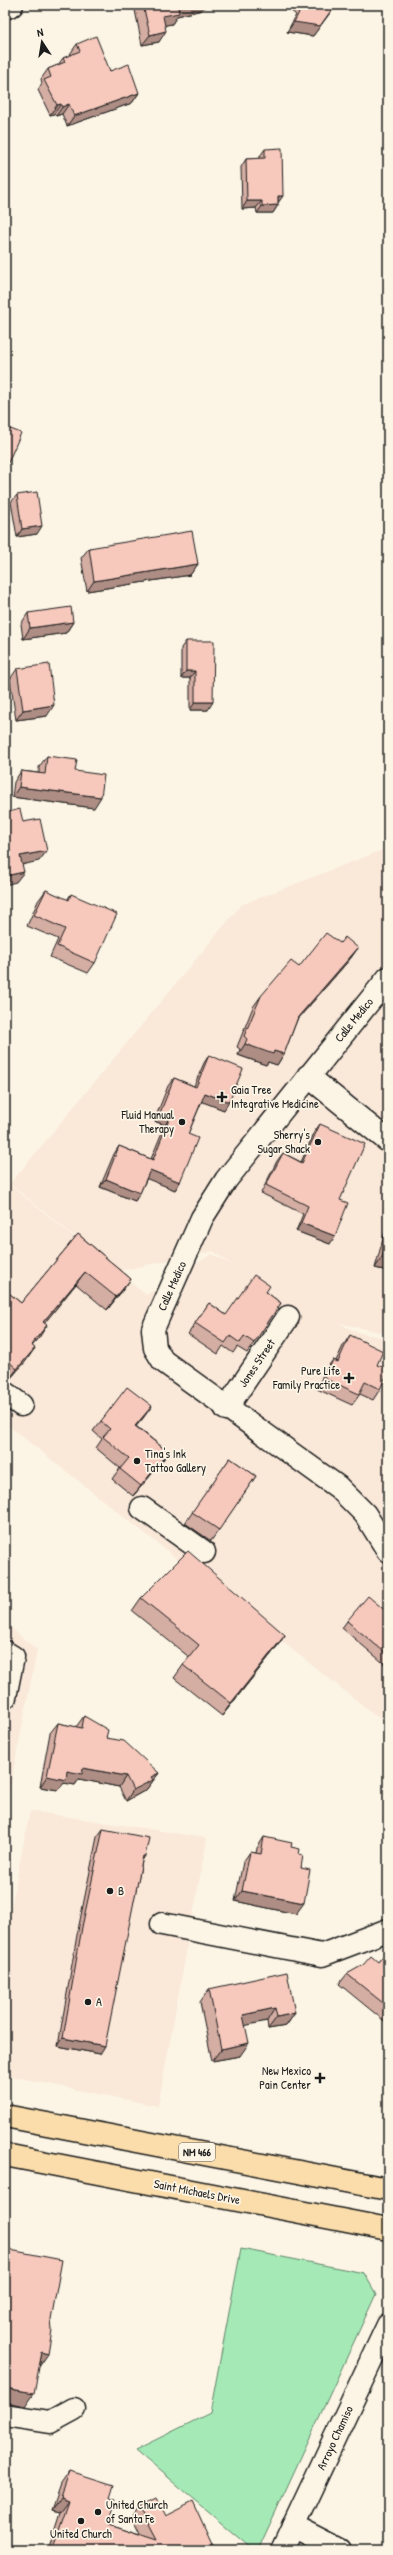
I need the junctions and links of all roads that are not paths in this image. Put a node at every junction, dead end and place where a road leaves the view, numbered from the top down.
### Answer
1 (12, 5) edge
2 (5, 8) edge
3 (388, 978) edge
4 (308, 1076) junction
5 (388, 1141) edge
6 (288, 1317) dead end
7 (226, 1409) junction
8 (142, 1508) dead end
9 (388, 1551) edge
10 (204, 1552) dead end
11 (5, 1652) edge
12 (5, 1697) edge
13 (162, 1924) dead end
14 (388, 1930) edge
15 (5, 2116) edge
16 (5, 2155) edge
17 (388, 2189) edge
18 (388, 2229) edge
19 (388, 2325) edge
20 (74, 2409) dead end
21 (5, 2415) edge
22 (293, 2526) junction
23 (282, 2550) edge
24 (340, 2550) edge

1 - 2 street
3 - 4 street, Calle Medico
4 - 5 street
4 - 7 street, Calle Medico
6 - 7 street, Jones Street
7 - 9 street, Calle Medico
8 - 10 street
11 - 12 street
13 - 14 street
15 - 17 main road, NM 466
16 - 18 main road, Saint Michaels Drive
19 - 22 street, Arroyo Chamiso
20 - 21 street
22 - 23 street, Arroyo Chamiso
22 - 24 street

